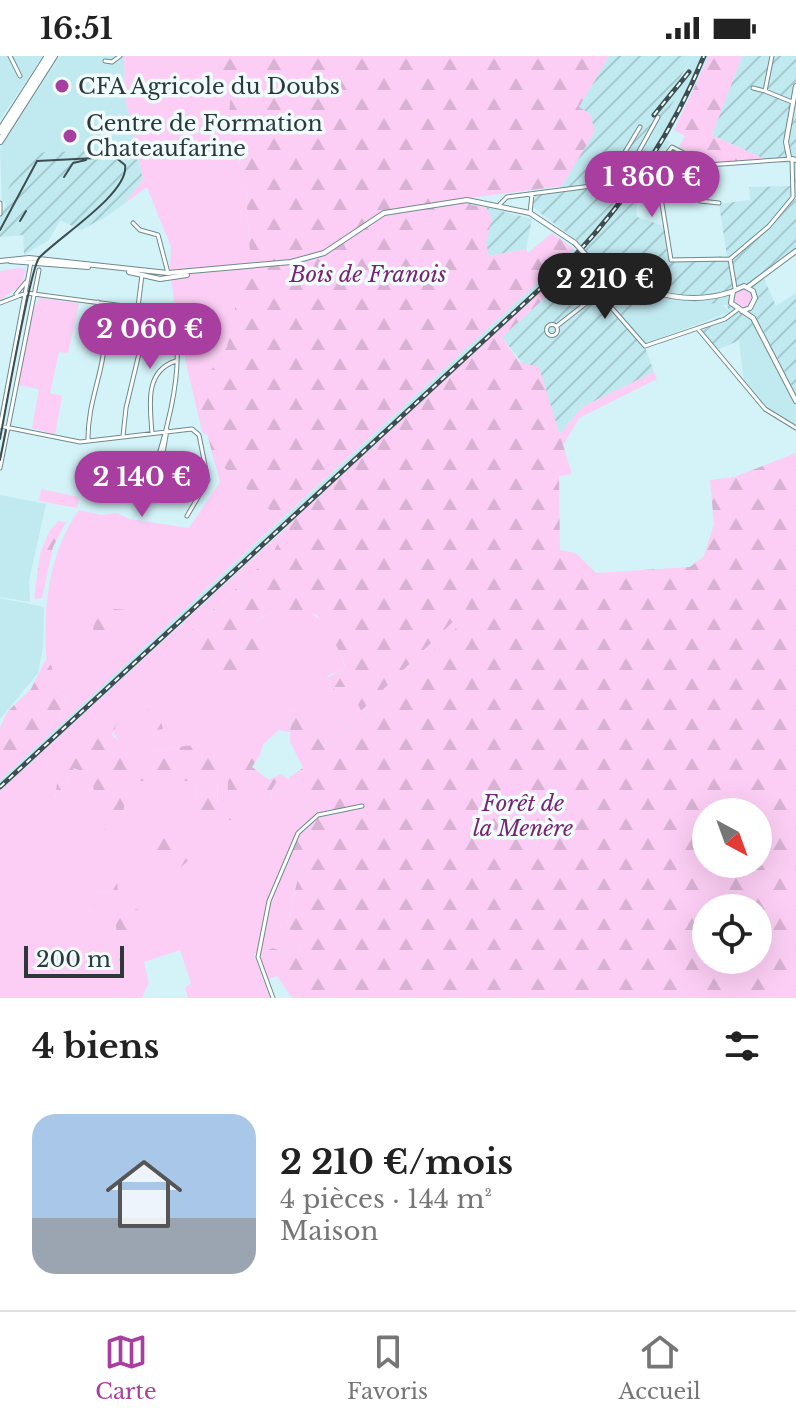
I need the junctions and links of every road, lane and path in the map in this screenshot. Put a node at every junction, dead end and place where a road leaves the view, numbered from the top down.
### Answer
1 (10, 56) edge
2 (51, 56) edge
3 (120, 56) edge
4 (772, 56) edge
5 (105, 61) dead end
6 (20, 76) dead end
7 (796, 86) edge
8 (753, 88) dead end
9 (765, 91) junction
10 (793, 102) junction
11 (658, 117) dead end
12 (640, 127) dead end
13 (0, 131) edge
14 (0, 141) edge
15 (792, 158) edge
16 (707, 165) junction
17 (693, 166) junction
18 (657, 173) junction
19 (606, 182) junction
20 (533, 193) junction
21 (0, 203) edge
22 (719, 203) dead end
23 (500, 204) junction
24 (530, 213) junction
25 (0, 214) edge
26 (133, 223) dead end
27 (796, 251) edge
28 (730, 259) junction
29 (0, 262) edge
30 (37, 265) junction
31 (140, 274) junction
32 (29, 275) junction
33 (168, 276) junction
34 (764, 278) junction
35 (737, 280) junction
36 (744, 286) junction
37 (734, 290) junction
38 (30, 294) junction
39 (15, 295) junction
40 (755, 295) junction
41 (715, 296) junction
42 (98, 302) junction
43 (0, 303) edge
44 (731, 303) junction
45 (753, 305) junction
46 (138, 307) junction
47 (740, 310) junction
48 (753, 318) junction
49 (557, 326) dead end
50 (698, 329) junction
51 (176, 361) junction
52 (796, 401) edge
53 (0, 427) edge
54 (8, 428) junction
55 (796, 428) edge
56 (167, 430) junction
57 (152, 433) junction
58 (123, 436) junction
59 (88, 441) junction
60 (0, 468) edge
61 (187, 516) dead end
62 (362, 806) dead end
63 (273, 998) edge

1 - 6 street
2 - 13 main road
2 - 14 main road
3 - 5 street
4 - 9 street
7 - 10 main road
8 - 9 street
9 - 10 street
10 - 15 main road
11 - 19 street
12 - 19 street
15 - 16 street
15 - 28 street
16 - 17 street
16 - 18 street
17 - 18 street
17 - 22 street
18 - 28 street
19 - 20 street
20 - 23 street
20 - 24 street
21 - 25 street
23 - 24 main road
23 - 33 main road
24 - 41 main road, bridge
26 - 33 street
27 - 34 main road
28 - 35 street
29 - 30 main road
29 - 31 main road
30 - 31 main road
30 - 32 street
30 - 38 street
31 - 33 main road
31 - 46 street
32 - 38 street
32 - 39 street
34 - 36 main road
34 - 40 main road
35 - 36 street
35 - 37 street
36 - 37 main road
36 - 40 main road
37 - 41 main road
37 - 44 main road
38 - 39 street
38 - 42 street
38 - 53 street
38 - 54 street
39 - 43 street
40 - 45 main road
41 - 44 main road
42 - 46 street
42 - 59 street
44 - 47 main road
45 - 47 main road
45 - 48 main road
46 - 51 street
46 - 58 street
47 - 48 main road
47 - 50 street
48 - 52 main road
49 - 50 street
50 - 55 street
51 - 56 street
51 - 57 street
53 - 54 street
54 - 59 street
54 - 60 street
56 - 56 street
56 - 57 street
56 - 61 street
57 - 58 street
58 - 59 street
62 - 63 street

